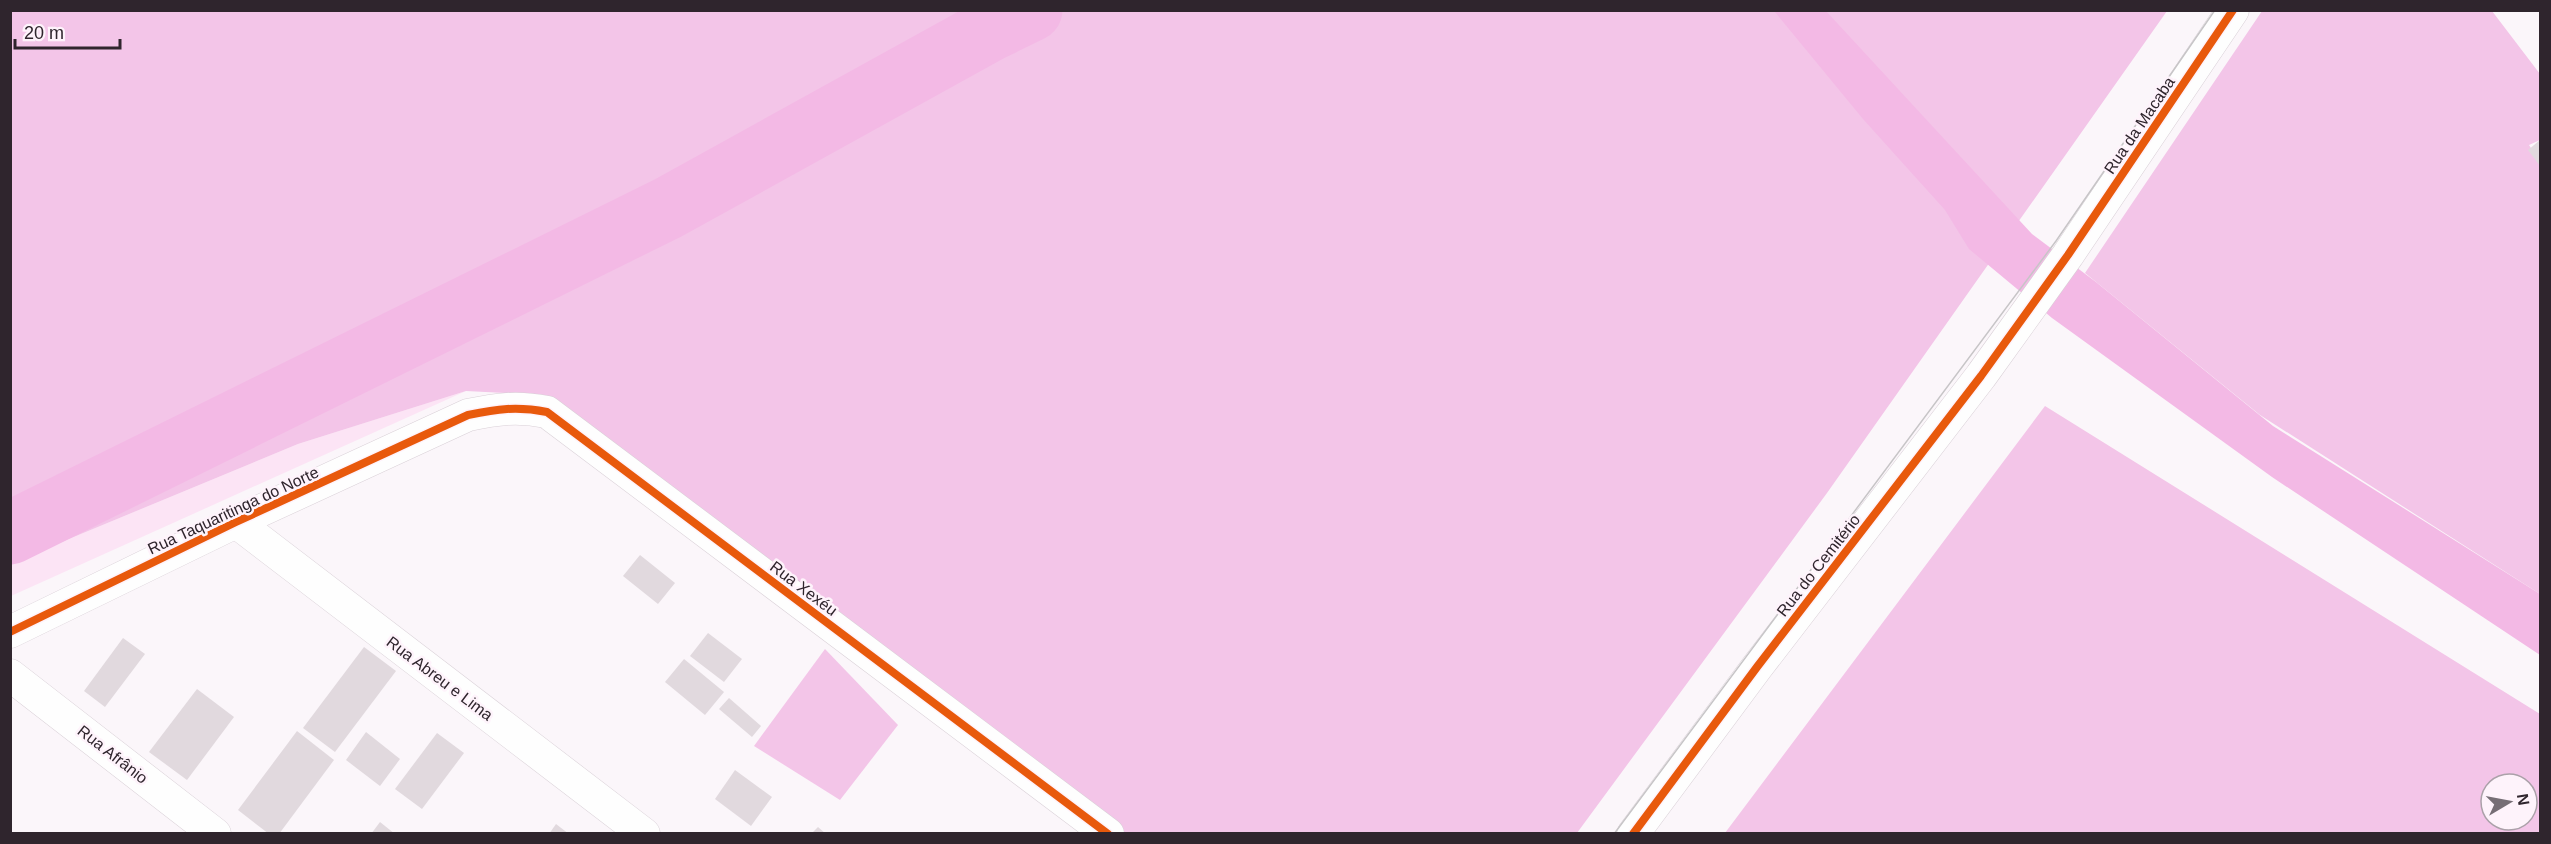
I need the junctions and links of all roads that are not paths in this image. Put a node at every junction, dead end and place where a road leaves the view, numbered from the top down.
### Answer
1 (2233, 10) edge
2 (2025, 315) joint
3 (468, 415) joint
4 (236, 522) junction
5 (10, 632) edge
6 (10, 675) edge
7 (198, 828) edge
8 (644, 834) edge
9 (1108, 834) edge
10 (1633, 834) edge

1 - 2 street, Rua da Macaba
2 - 10 street, Rua do Cemitério
3 - 4 street, Rua Taquaritinga do Norte
3 - 9 street, Rua Xexéu
4 - 5 street, Rua Taquaritinga do Norte
4 - 8 street, Rua Abreu e Lima
6 - 7 street, Rua Afrânio

